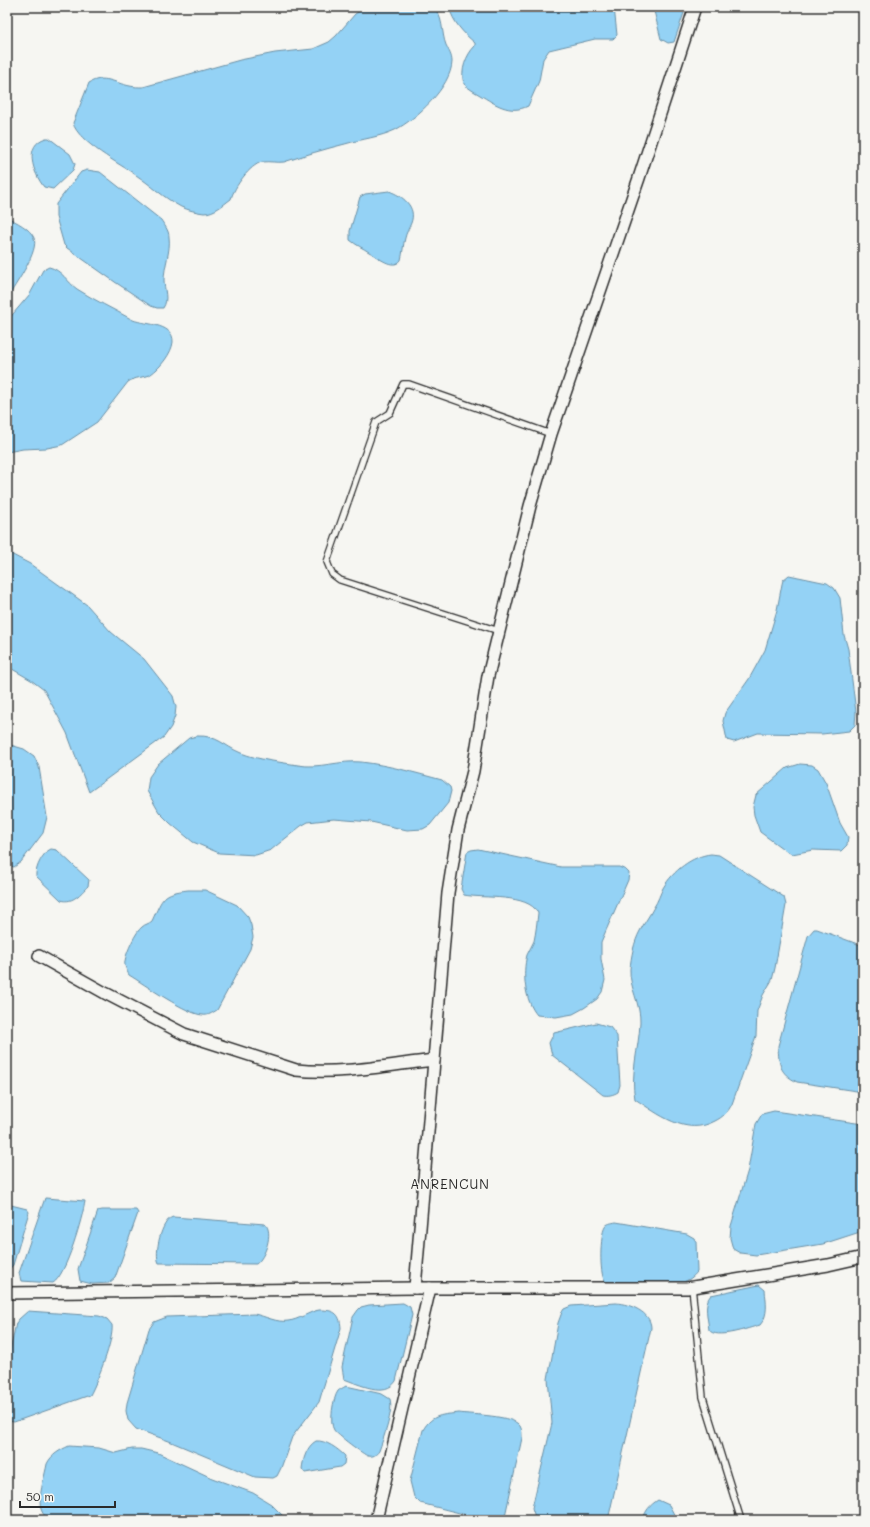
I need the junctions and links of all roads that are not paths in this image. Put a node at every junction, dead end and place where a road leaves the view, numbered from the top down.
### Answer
1 (695, 7) edge
2 (552, 434) junction
3 (499, 631) junction
4 (39, 956) dead end
5 (434, 1060) junction
6 (863, 1257) edge
7 (692, 1287) junction
8 (415, 1288) junction
9 (430, 1288) junction
10 (7, 1293) edge
11 (376, 1520) edge
12 (741, 1520) edge

1 - 2 street
2 - 3 street
2 - 3 lane
3 - 5 street
4 - 5 street
5 - 8 street
6 - 7 street
7 - 9 street
7 - 12 lane
8 - 9 street
8 - 10 street
9 - 11 street

